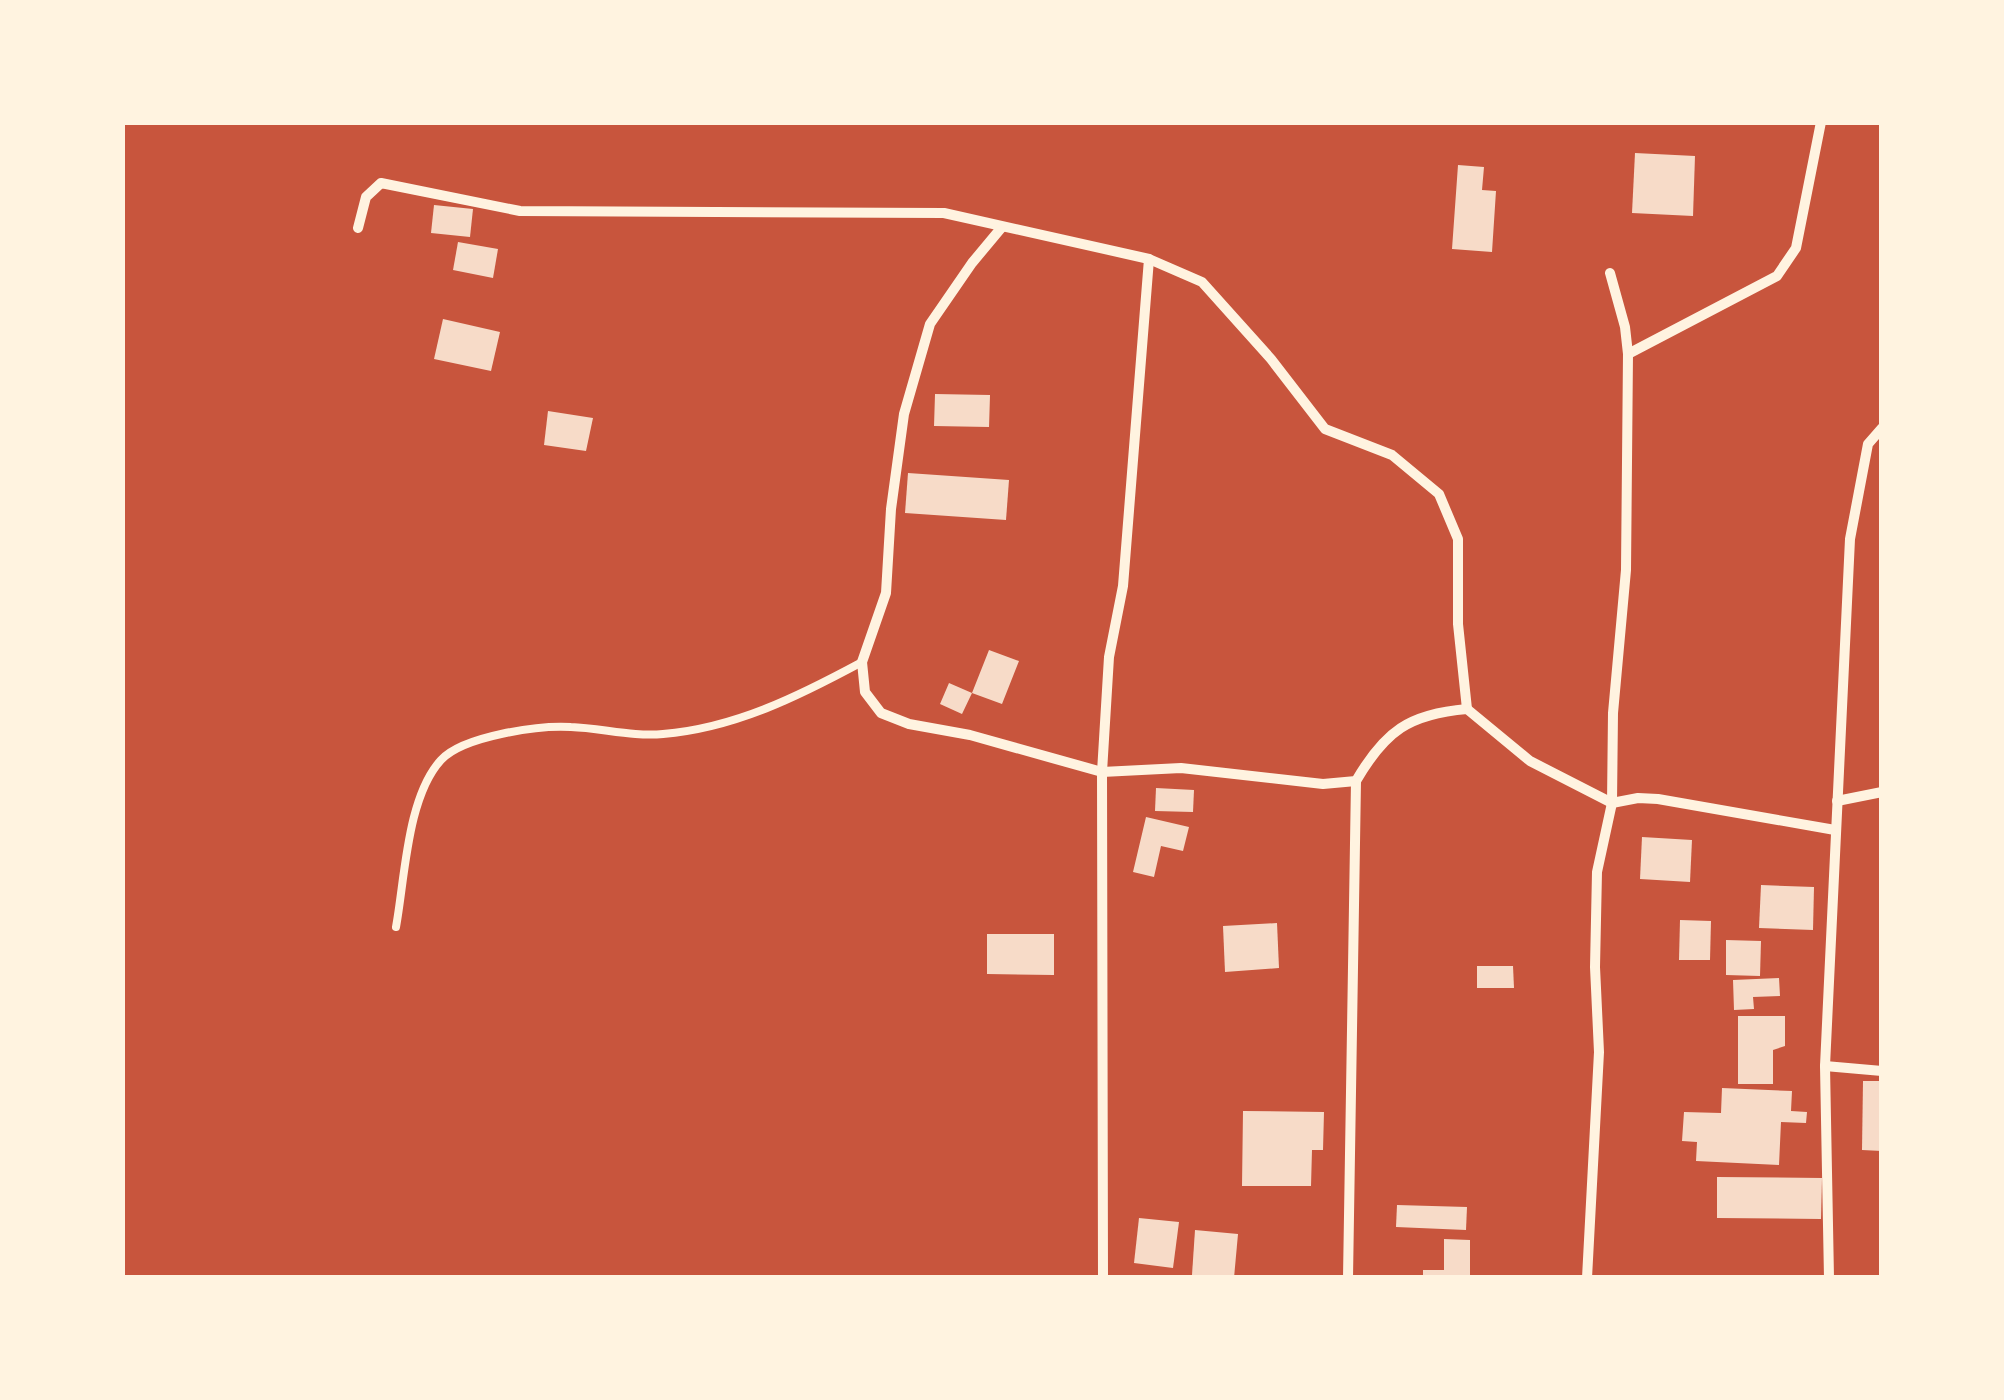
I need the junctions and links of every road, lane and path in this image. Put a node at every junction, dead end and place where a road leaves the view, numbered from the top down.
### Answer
1 (1821, 122) edge
2 (1002, 227) junction
3 (358, 228) dead end
4 (1150, 259) junction
5 (1610, 273) dead end
6 (1628, 354) junction
7 (1882, 428) edge
8 (862, 662) junction
9 (1467, 710) junction
10 (1102, 772) junction
11 (1356, 781) junction
12 (1882, 792) edge
13 (1837, 800) junction
14 (1612, 803) junction
15 (1835, 830) junction
16 (396, 927) dead end
17 (1826, 1066) junction
18 (1882, 1071) edge
19 (1103, 1278) edge
20 (1348, 1278) edge
21 (1587, 1278) edge
22 (1829, 1278) edge

1 - 6 street
2 - 3 street
2 - 4 street
2 - 8 street
4 - 9 street
4 - 10 street
5 - 6 street
6 - 14 street
7 - 13 street
8 - 10 street
8 - 16 lane
9 - 11 street
9 - 14 street
10 - 11 street
10 - 19 street
11 - 20 street
12 - 13 street
13 - 15 street
14 - 15 street
14 - 21 street
15 - 17 street
17 - 18 street
17 - 22 street

